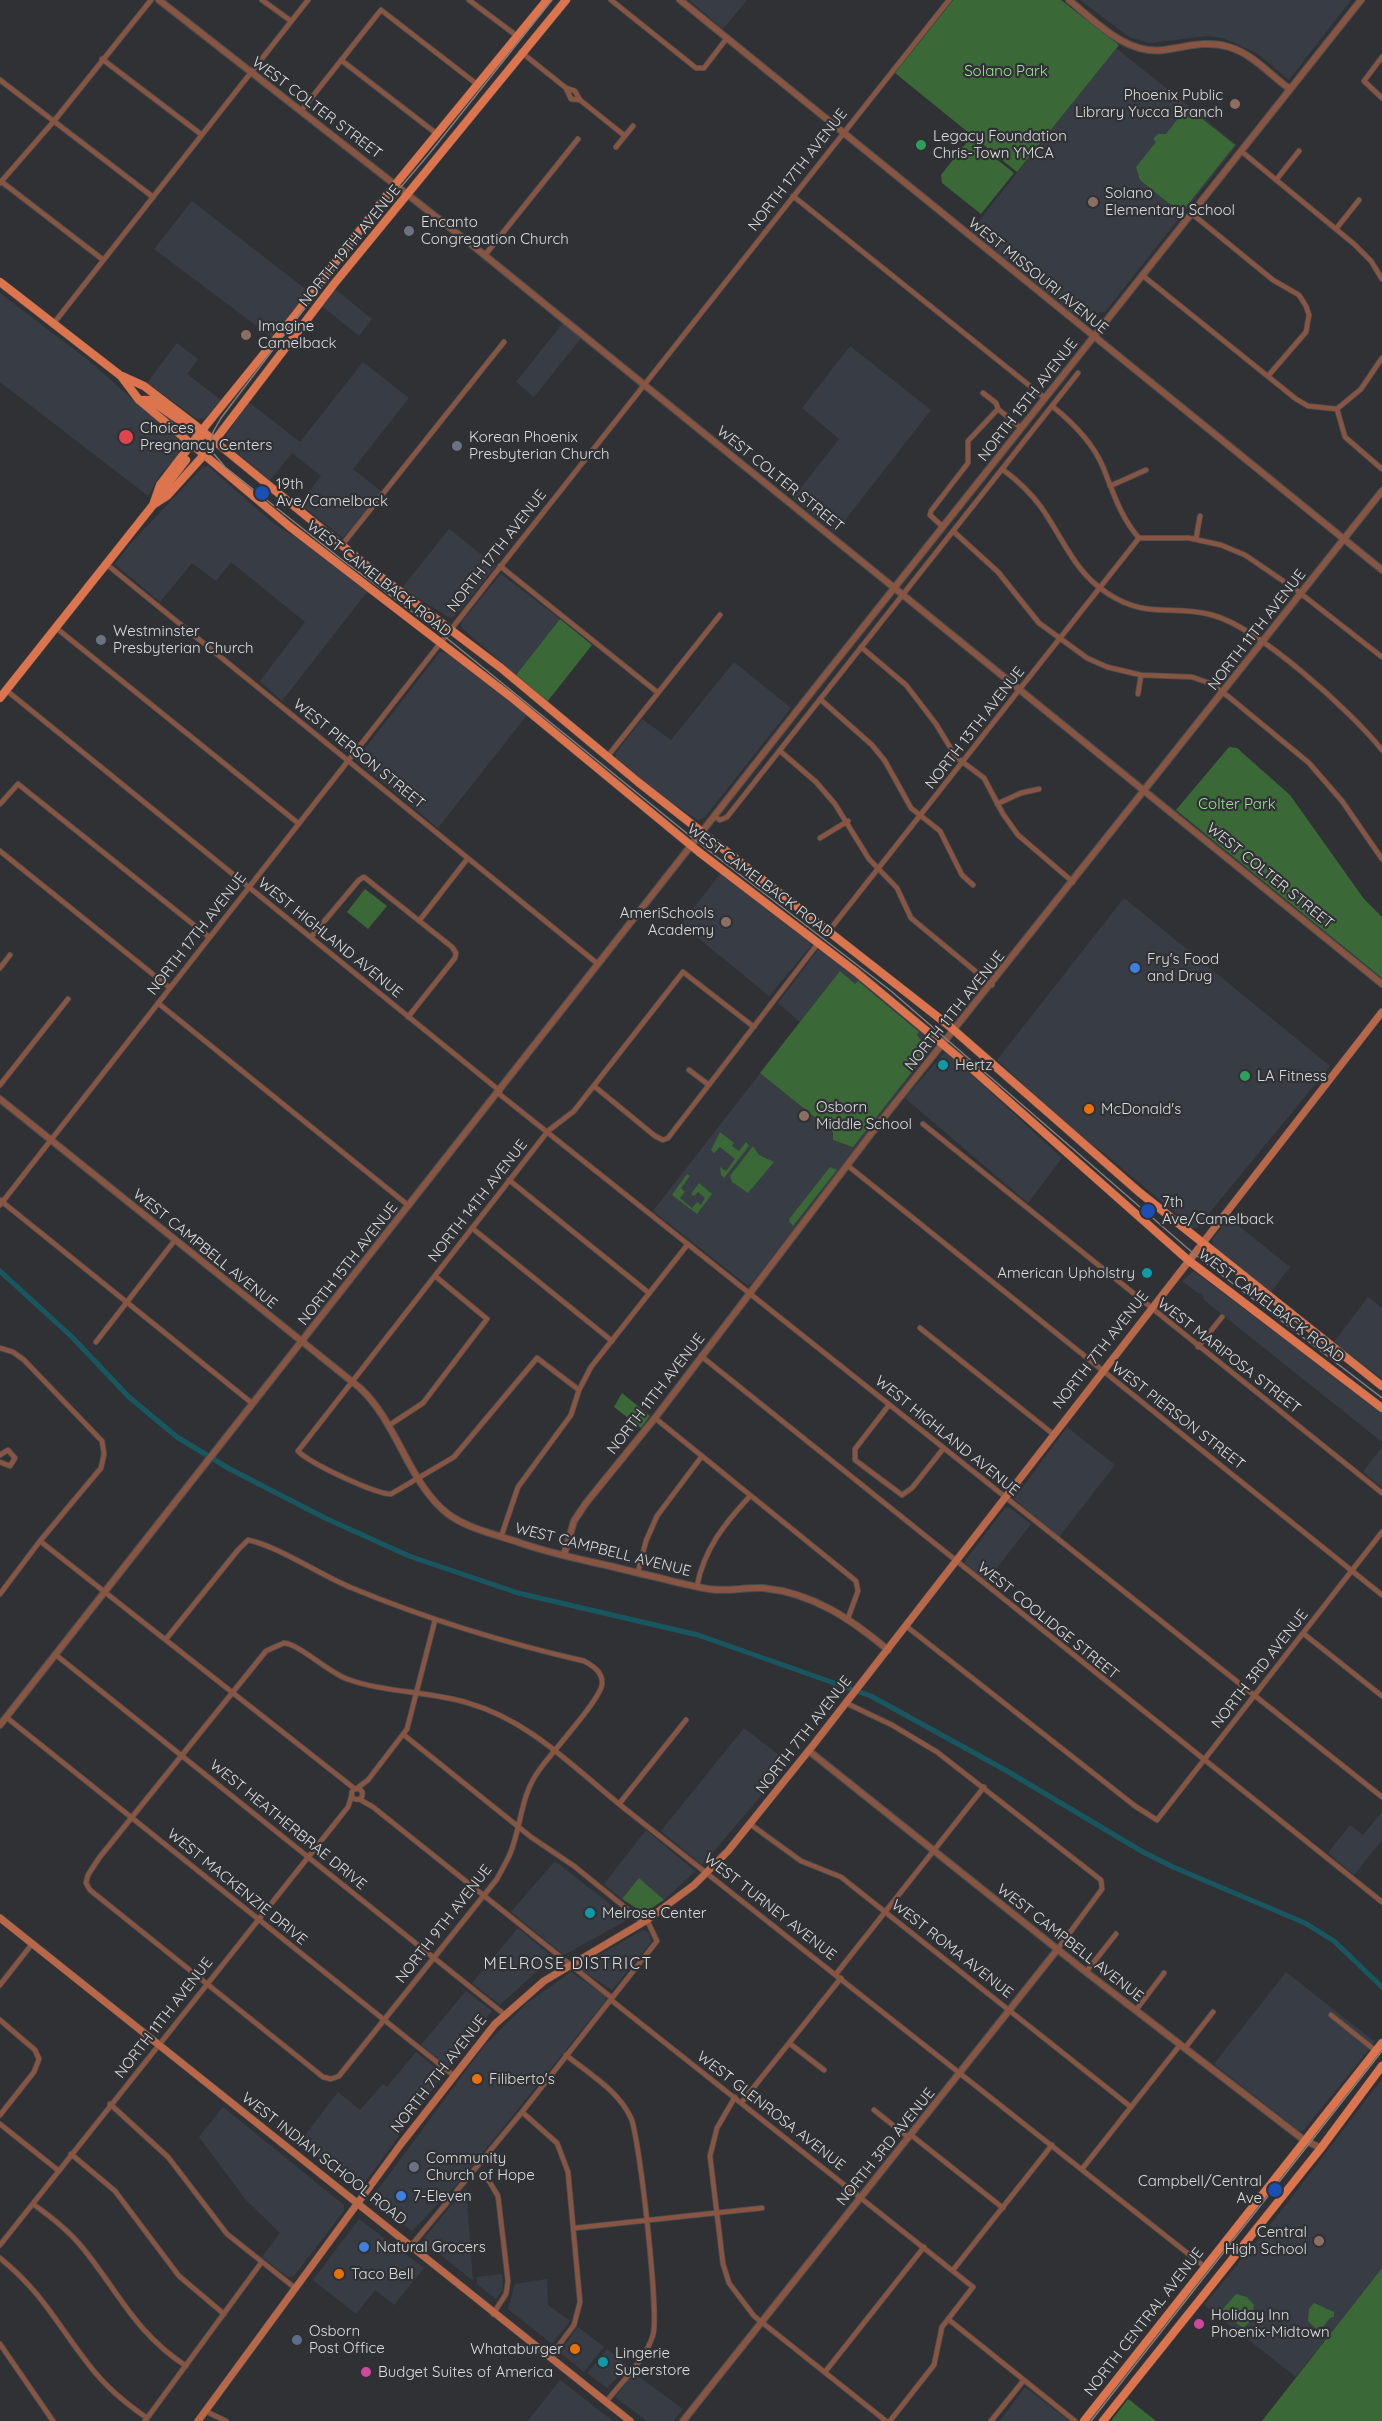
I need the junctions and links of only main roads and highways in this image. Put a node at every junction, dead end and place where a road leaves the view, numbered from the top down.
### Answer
1 (546, 0) edge
2 (566, 0) edge
3 (0, 282) edge
4 (121, 376) junction
5 (139, 400) junction
6 (199, 430) junction
7 (212, 438) junction
8 (192, 446) junction
9 (203, 456) junction
10 (153, 505) junction
11 (3, 694) edge
12 (1382, 1012) edge
13 (1201, 1242) junction
14 (1188, 1260) junction
15 (1382, 1386) edge
16 (1382, 1408) edge
17 (0, 1918) edge
18 (1382, 2043) edge
19 (1382, 2066) edge
20 (358, 2203) junction
21 (198, 2421) edge
22 (630, 2421) edge
23 (1084, 2421) edge
24 (1103, 2421) edge

1 - 6 main road, NORTH 19TH AVENUE
2 - 7 main road, NORTH 19TH AVENUE
3 - 4 main road, WEST CAMELBACK ROAD
4 - 5 main road, WEST CAMELBACK ROAD
4 - 6 main road, WEST CAMELBACK ROAD
5 - 6 main road
5 - 8 main road, WEST CAMELBACK ROAD
6 - 7 main road, WEST CAMELBACK ROAD
6 - 8 main road, NORTH 19TH AVENUE
7 - 9 main road, NORTH 19TH AVENUE
7 - 13 main road, WEST CAMELBACK ROAD
8 - 9 main road, WEST CAMELBACK ROAD
8 - 10 main road, NORTH 19TH AVENUE
9 - 10 main road, NORTH 19TH AVENUE
9 - 14 main road, WEST CAMELBACK ROAD
10 - 11 main road, NORTH 19TH AVENUE
12 - 13 main road, NORTH 7TH AVENUE
13 - 14 main road, NORTH 7TH AVENUE
13 - 15 main road, WEST CAMELBACK ROAD
14 - 16 main road, WEST CAMELBACK ROAD
14 - 20 main road, NORTH 7TH AVENUE
17 - 20 main road, WEST INDIAN SCHOOL ROAD
18 - 23 main road, NORTH CENTRAL AVENUE
19 - 24 main road, NORTH CENTRAL AVENUE
20 - 21 main road, NORTH 7TH AVENUE
20 - 22 main road, WEST INDIAN SCHOOL ROAD

